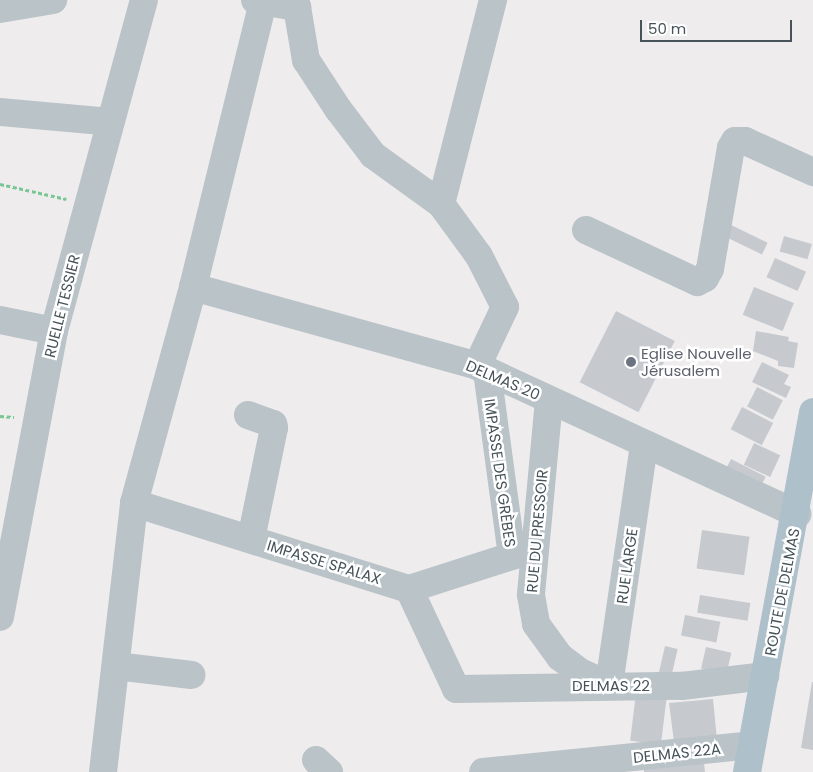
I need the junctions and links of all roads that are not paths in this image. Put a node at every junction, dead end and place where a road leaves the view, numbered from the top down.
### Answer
1 (53, 0) edge
2 (144, 0) edge
3 (493, 0) edge
4 (259, 1) edge
5 (297, 4) edge
6 (5, 6) edge
7 (0, 112) edge
8 (111, 122) junction
9 (813, 172) edge
10 (441, 204) junction
11 (586, 230) dead end
12 (193, 287) junction
13 (0, 320) edge
14 (54, 331) junction
15 (482, 369) junction
16 (549, 400) junction
17 (813, 412) edge
18 (248, 415) dead end
19 (644, 446) junction
20 (134, 503) junction
21 (797, 514) junction
22 (251, 539) junction
23 (409, 589) junction
24 (0, 617) edge
25 (116, 666) junction
26 (191, 675) dead end
27 (765, 676) junction
28 (609, 685) junction
29 (752, 745) junction
30 (103, 772) edge
31 (483, 772) edge
32 (748, 772) edge

1 - 6 street
2 - 8 street, RUELLE TESSIER
3 - 10 street
4 - 5 street
4 - 12 street
5 - 10 street
7 - 8 street
8 - 14 street, RUELLE TESSIER
9 - 11 street
10 - 15 street
12 - 15 street, DELMAS 20
12 - 20 street
13 - 14 street
14 - 24 street, RUELLE TESSIER
15 - 16 street, DELMAS 20
15 - 23 street, IMPASSE DES GRÈBES
16 - 19 street, DELMAS 20
16 - 28 street, RUE DU PRESSOIR
17 - 21 main road, ROUTE DE DELMAS
18 - 22 street
19 - 21 street, DELMAS 20
19 - 28 street, RUE LARGE
20 - 22 street, IMPASSE SPALAX
20 - 25 street
21 - 27 main road, ROUTE DE DELMAS
22 - 23 street, IMPASSE SPALAX
23 - 28 street, DELMAS 22
25 - 26 street
25 - 30 street
27 - 28 street, DELMAS 22
27 - 29 main road, ROUTE DE DELMAS
29 - 31 street, DELMAS 22A
29 - 32 main road, ROUTE DE DELMAS

